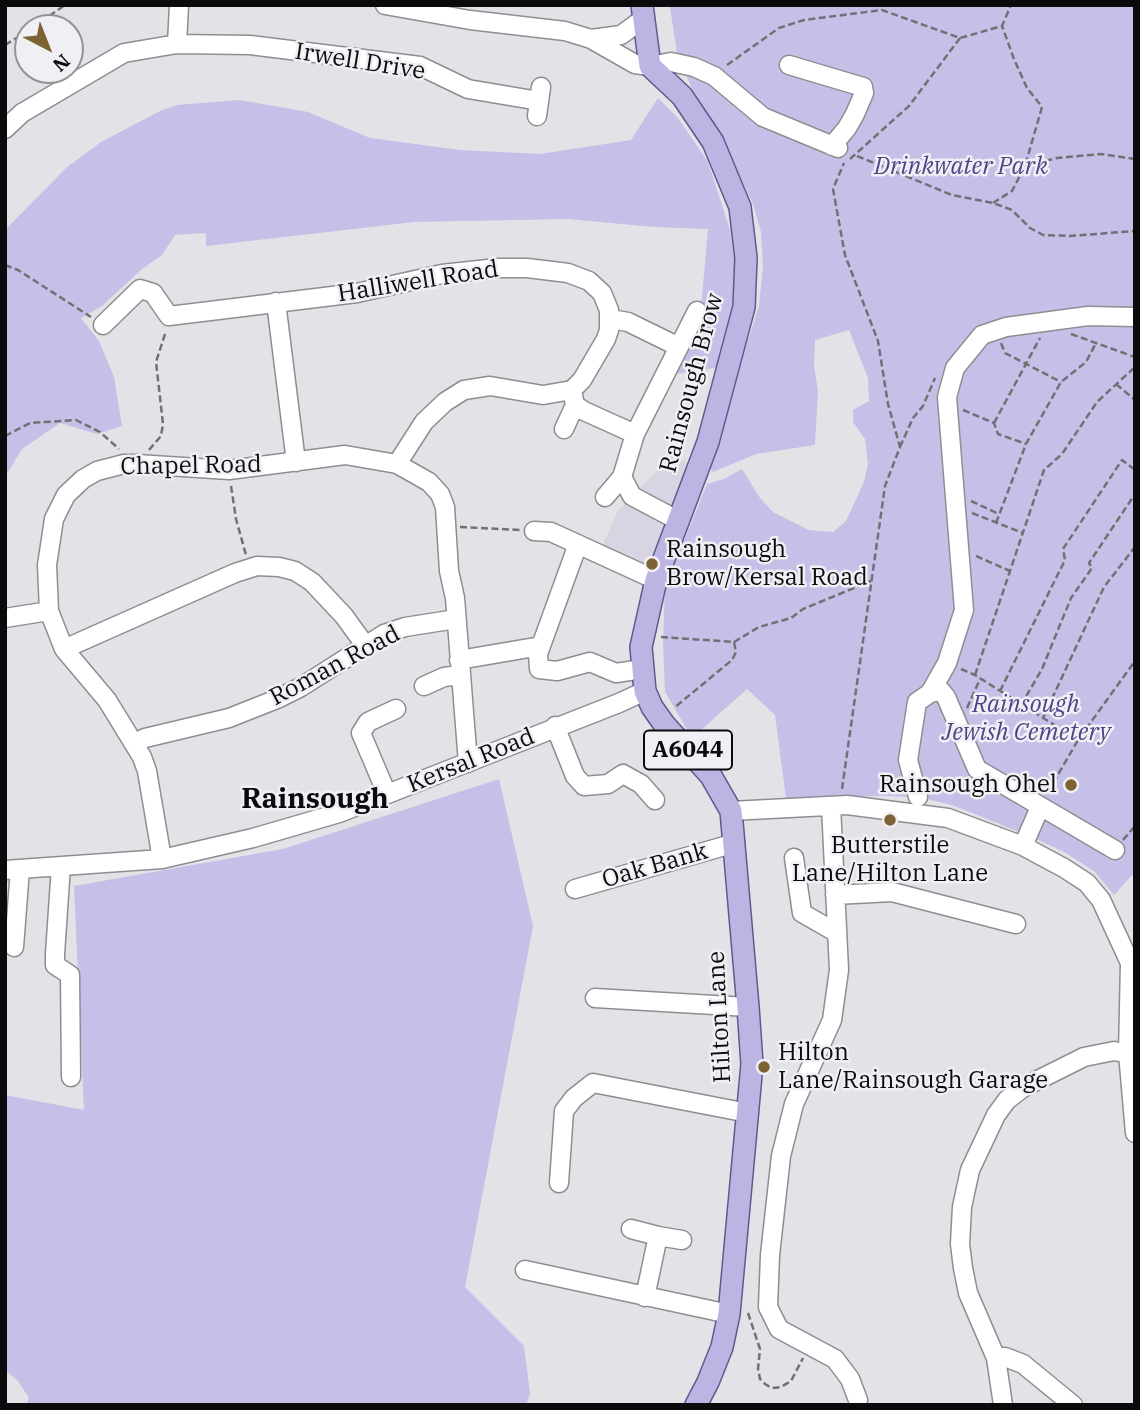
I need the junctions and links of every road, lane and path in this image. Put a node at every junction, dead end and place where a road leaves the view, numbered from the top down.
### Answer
1 (179, 5) edge
2 (385, 5) edge
3 (1011, 5) edge
4 (643, 12) edge
5 (1002, 26) junction
6 (960, 38) junction
7 (591, 39) junction
8 (177, 44) junction
9 (789, 65) dead end
10 (650, 66) junction
11 (714, 76) junction
12 (539, 101) dead end
13 (5, 129) edge
14 (835, 147) junction
15 (855, 155) junction
16 (1135, 159) edge
17 (1025, 166) junction
18 (993, 203) junction
19 (1135, 231) edge
20 (5, 265) edge
21 (276, 302) junction
22 (697, 311) dead end
23 (169, 316) junction
24 (1135, 317) edge
25 (610, 319) junction
26 (1038, 323) junction
27 (103, 325) joint
28 (995, 331) junction
29 (1071, 335) dead end
30 (1096, 343) junction
31 (679, 347) junction
32 (1135, 357) edge
33 (1026, 365) junction
34 (1135, 367) edge
35 (1061, 382) junction
36 (1116, 384) junction
37 (573, 398) junction
38 (1135, 400) edge
39 (948, 404) junction
40 (994, 423) junction
41 (564, 429) dead end
42 (635, 434) junction
43 (5, 436) edge
44 (1026, 444) junction
45 (296, 462) junction
46 (137, 464) junction
47 (397, 464) junction
48 (229, 470) junction
49 (1135, 470) edge
50 (622, 477) junction
51 (955, 494) junction
52 (1135, 494) edge
53 (605, 497) dead end
54 (968, 512) dead end
55 (999, 514) junction
56 (679, 521) junction
57 (996, 523) junction
58 (446, 526) junction
59 (534, 531) joint
60 (1023, 533) junction
61 (578, 544) junction
62 (1135, 547) edge
63 (970, 553) dead end
64 (251, 568) junction
65 (1010, 570) junction
66 (656, 580) junction
67 (872, 580) junction
68 (49, 611) junction
69 (5, 618) edge
70 (456, 619) junction
71 (642, 634) junction
72 (734, 642) junction
73 (365, 645) junction
74 (541, 646) junction
75 (64, 649) junction
76 (1135, 661) edge
77 (947, 663) junction
78 (459, 668) junction
79 (642, 669) junction
80 (975, 676) junction
81 (980, 679) junction
82 (424, 686) dead end
83 (645, 691) junction
84 (1000, 691) junction
85 (930, 693) junction
86 (1021, 705) junction
87 (396, 709) dead end
88 (659, 718) junction
89 (1043, 718) junction
90 (555, 726) junction
91 (959, 726) junction
92 (1078, 740) junction
93 (135, 743) junction
94 (468, 762) junction
95 (387, 794) junction
96 (918, 797) dead end
97 (654, 800) dead end
98 (839, 805) junction
99 (1041, 807) junction
100 (731, 811) junction
101 (735, 843) junction
102 (1023, 846) junction
103 (1115, 850) dead end
104 (794, 858) dead end
105 (162, 859) junction
106 (61, 866) junction
107 (13, 870) edge
108 (575, 889) dead end
109 (835, 895) junction
110 (1003, 925) dead end
111 (837, 933) junction
112 (14, 947) dead end
113 (1132, 963) edge
114 (594, 998) dead end
115 (748, 1007) junction
116 (1131, 1054) edge
117 (71, 1077) dead end
118 (748, 1113) junction
119 (1135, 1133) edge
120 (559, 1183) dead end
121 (631, 1229) dead end
122 (658, 1236) junction
123 (682, 1240) dead end
124 (525, 1270) dead end
125 (645, 1297) junction
126 (737, 1310) junction
127 (813, 1348) junction
128 (996, 1359) junction
129 (858, 1400) dead end
130 (696, 1405) edge
131 (1003, 1405) edge
132 (1073, 1405) edge

1 - 8 street
2 - 7 street
3 - 5 path
4 - 7 street
4 - 10 main road
5 - 6 path
5 - 17 path
6 - 11 path
6 - 15 path
7 - 10 street
8 - 12 street, Irwell Drive
8 - 13 street, Irwell Drive
9 - 14 street
10 - 11 street
10 - 56 main road, Rainsough Brow
11 - 14 street
14 - 15 path
15 - 18 path
15 - 67 path
16 - 17 path
17 - 18 path
18 - 19 path
20 - 27 path
21 - 23 street, Halliwell Road
21 - 25 street, Halliwell Road
21 - 45 street
22 - 31 street
23 - 27 street
23 - 46 path
24 - 26 street
25 - 31 street
25 - 37 street
26 - 28 street
26 - 33 path
28 - 33 path
28 - 39 street
29 - 30 path
30 - 32 path
30 - 35 path
31 - 42 street
33 - 35 path
33 - 40 path
34 - 36 path
35 - 44 path
36 - 38 path
36 - 60 path
37 - 41 street
37 - 42 street
37 - 47 street
39 - 40 path
39 - 51 street
40 - 44 path
42 - 50 street
43 - 46 path
44 - 55 path
45 - 47 street, Chapel Road
45 - 48 street, Chapel Road
46 - 48 street, Chapel Road
46 - 68 street, Chapel Road
47 - 58 street, Chapel Road
48 - 64 path
49 - 84 path
50 - 53 street
50 - 56 street
51 - 55 path
51 - 77 street
52 - 86 path
54 - 57 path
55 - 57 path
56 - 66 main road, Rainsough Brow
57 - 60 path
58 - 59 path
58 - 70 street, Chapel Road
59 - 61 street
60 - 65 path
61 - 66 street
61 - 74 street
62 - 89 path
63 - 65 path
64 - 73 street
64 - 75 street
65 - 80 path
66 - 71 main road, Rainsough Brow
67 - 72 path
67 - 98 path
68 - 69 street
68 - 75 street, Chapel Road
70 - 73 street, Roman Road
70 - 78 street, Chapel Road
71 - 72 path
71 - 79 main road, Rainsough Brow
72 - 88 path
73 - 93 street, Roman Road
74 - 78 street
74 - 79 street
75 - 93 street, Chapel Road
76 - 92 path
77 - 80 path
77 - 85 street
78 - 82 street
78 - 94 street, Chapel Road
79 - 83 main road, Rainsough Brow
80 - 81 path
81 - 84 path
81 - 91 path
83 - 88 main road, Hilton Lane / A6044
83 - 90 street, Kersal Road
84 - 86 path
85 - 91 street
85 - 96 street
86 - 89 path
87 - 95 street
88 - 100 main road, Hilton Lane / A6044
89 - 92 path
90 - 94 street, Kersal Road
90 - 97 street
91 - 99 street
92 - 99 path
93 - 105 street, Chapel Road
94 - 95 street, Kersal Road
95 - 105 street, Kersal Road
98 - 100 street
98 - 102 street
98 - 109 street
99 - 102 street
99 - 103 street
100 - 101 main road, Hilton Lane / A6044
101 - 108 street, Oak Bank
101 - 115 main road, Hilton Lane / A6044
102 - 113 street
104 - 111 street
105 - 106 street, Kersal Road
106 - 107 street, Kersal Road
106 - 117 street
107 - 112 street
109 - 110 street
109 - 111 street
111 - 127 street
113 - 116 street
114 - 115 street
115 - 118 main road, Hilton Lane / A6044
116 - 119 street
116 - 128 street
118 - 120 street
118 - 126 main road, Hilton Lane / A6044
121 - 122 street
122 - 123 street
122 - 125 street
124 - 125 street
125 - 126 street
126 - 127 path
126 - 130 main road, Hilton Lane / A6044
127 - 129 street
128 - 131 street
128 - 132 street

